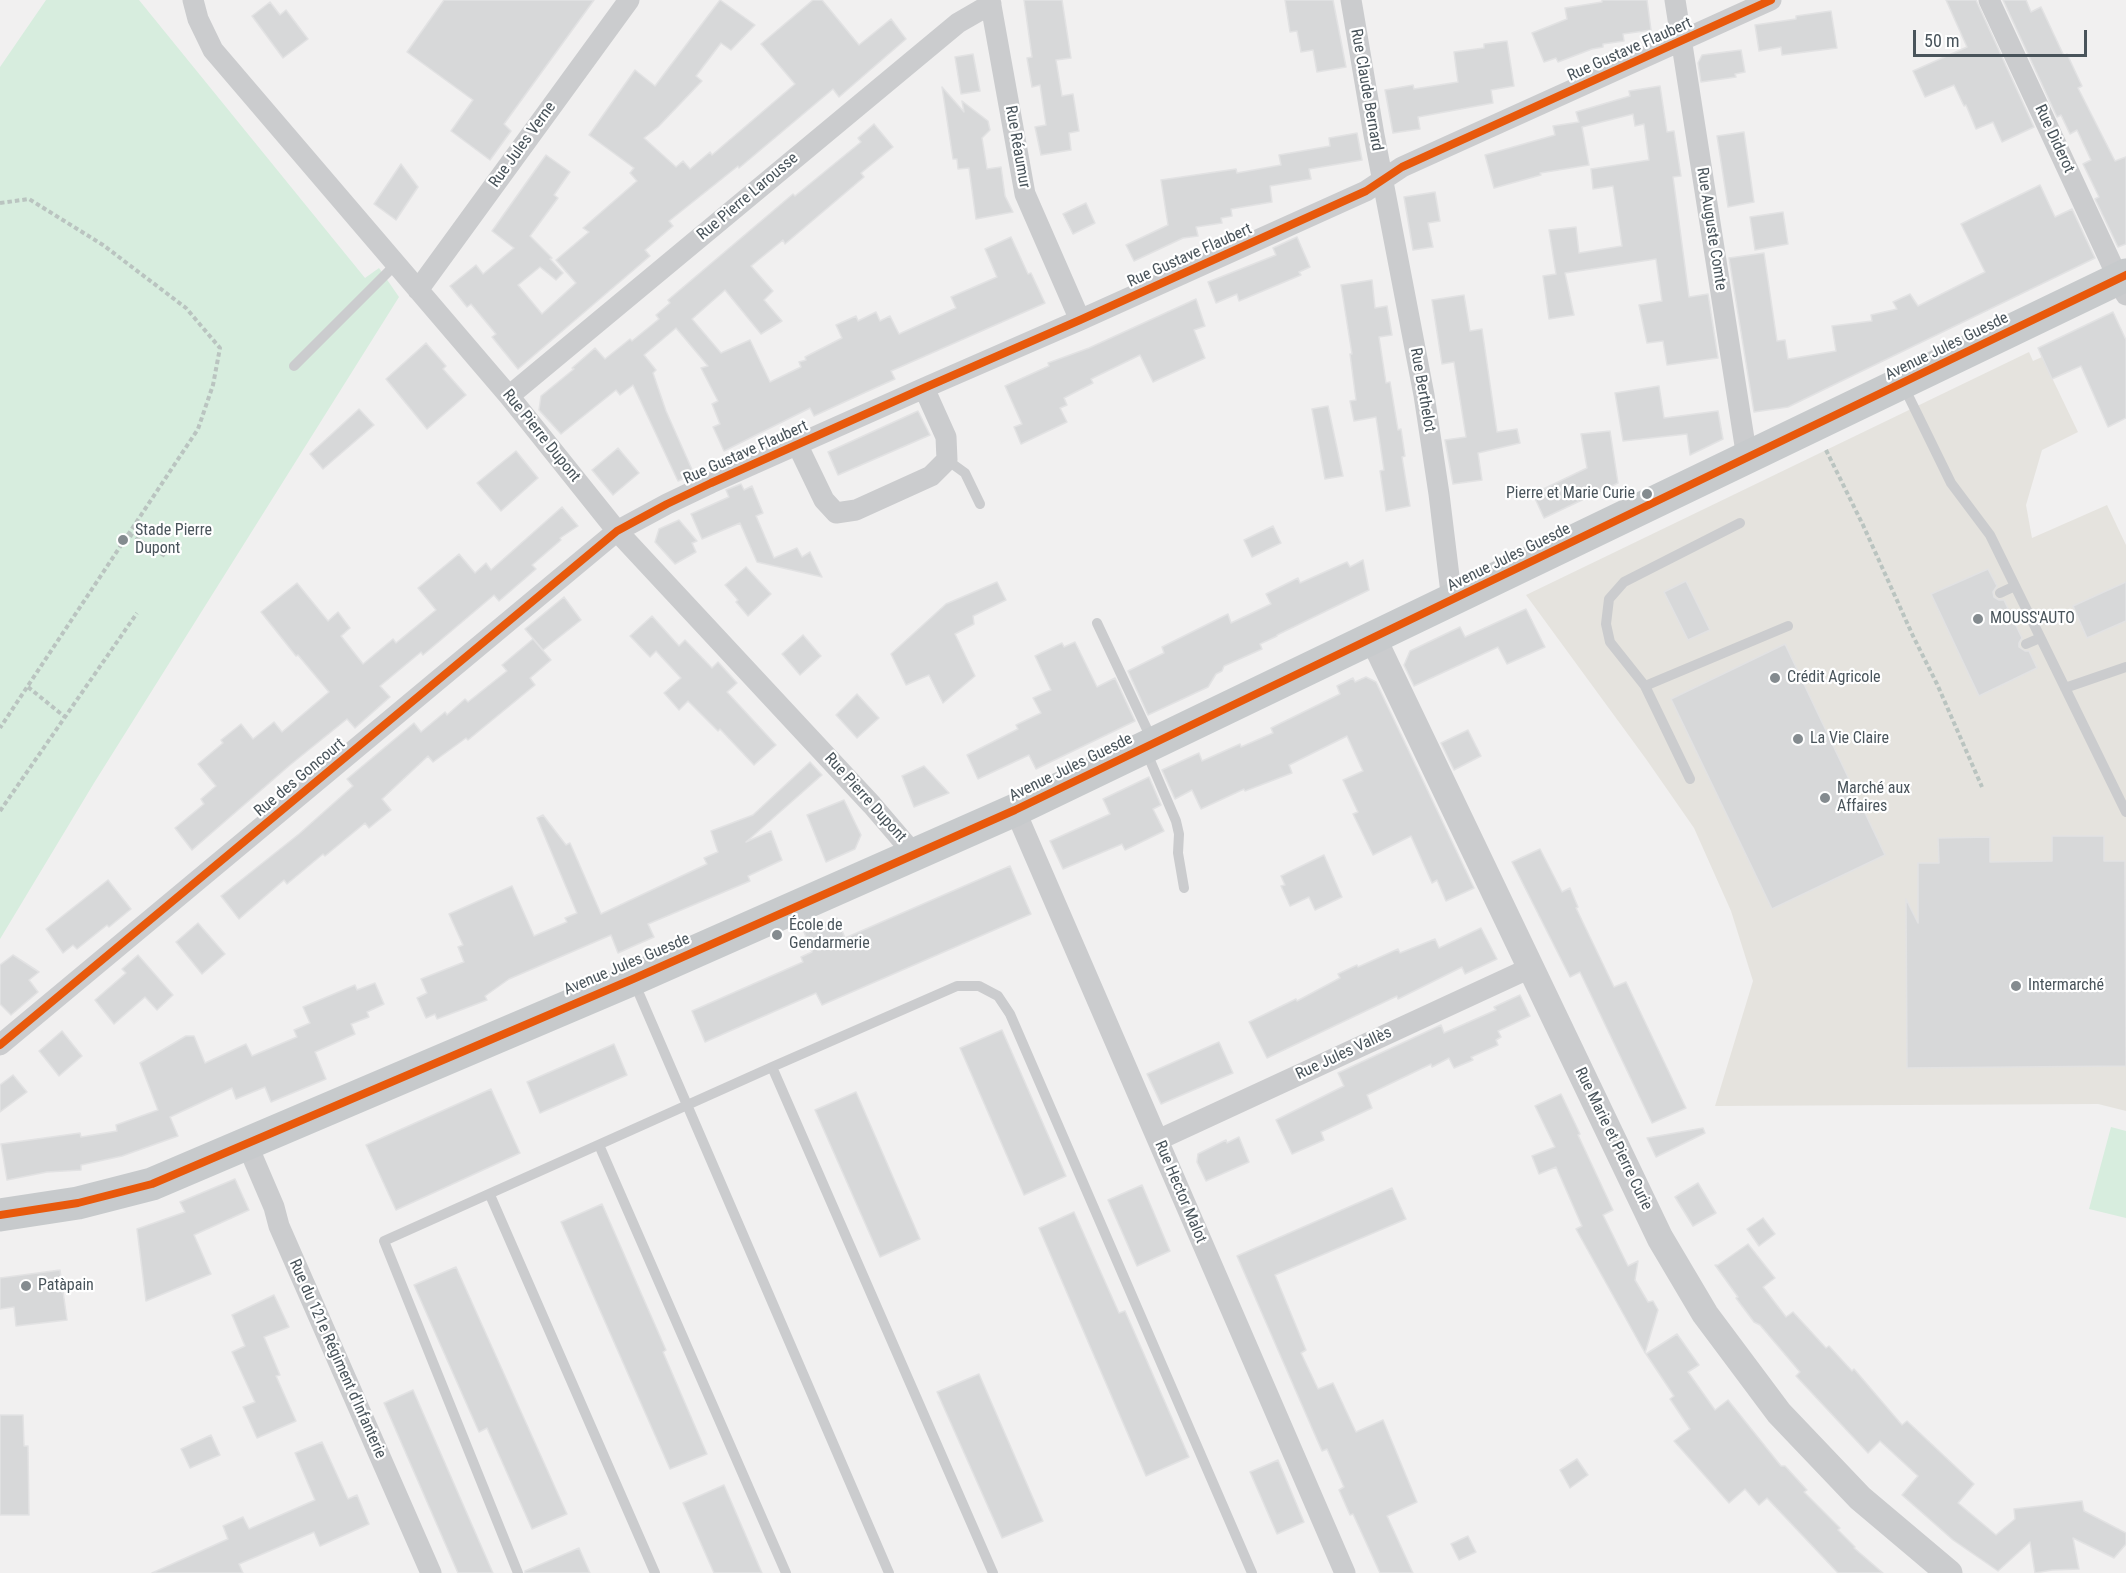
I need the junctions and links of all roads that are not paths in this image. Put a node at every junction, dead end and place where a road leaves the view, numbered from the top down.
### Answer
1 (193, 0) edge
2 (629, 0) edge
3 (1351, 0) edge
4 (1675, 0) edge
5 (1771, 0) edge
6 (1989, 0) edge
7 (991, 2) edge
8 (1682, 42) junction
9 (1382, 180) junction
10 (396, 264) junction
11 (2123, 283) edge
12 (418, 290) junction
13 (1080, 320) junction
14 (294, 366) dead end
15 (1902, 384) junction
16 (924, 388) junction
17 (509, 396) junction
18 (797, 444) junction
19 (1747, 458) junction
20 (947, 460) junction
21 (980, 504) dead end
22 (1740, 524) dead end
23 (617, 531) junction
24 (2015, 586) junction
25 (2000, 593) dead end
26 (1452, 601) junction
27 (1097, 623) dead end
28 (1788, 626) dead end
29 (1373, 638) junction
30 (2040, 638) junction
31 (2026, 644) dead end
32 (2126, 666) edge
33 (1645, 686) junction
34 (2065, 688) junction
35 (1149, 745) junction
36 (1690, 779) dead end
37 (1015, 810) junction
38 (2126, 812) edge
39 (914, 854) junction
40 (1184, 888) dead end
41 (1530, 968) junction
42 (633, 979) junction
43 (0, 1045) edge
44 (772, 1066) junction
45 (686, 1105) junction
46 (1158, 1140) junction
47 (247, 1144) junction
48 (599, 1145) junction
49 (490, 1195) junction
50 (0, 1215) edge
51 (431, 1573) edge
52 (518, 1573) edge
53 (655, 1573) edge
54 (786, 1573) edge
55 (889, 1573) edge
56 (993, 1573) edge
57 (1252, 1573) edge
58 (1345, 1573) edge
59 (1949, 1573) edge

1 - 10 street, Rue Pierre Dupont
2 - 12 street, Rue Jules Verne
3 - 9 street, Rue Claude Bernard
4 - 8 street, Rue Auguste Comte
5 - 8 street, Rue Gustave Flaubert
6 - 11 street, Rue Diderot
7 - 13 street, Rue Réaumur
7 - 17 street, Rue Pierre Larousse
8 - 9 street, Rue Gustave Flaubert
8 - 19 street, Rue Auguste Comte
9 - 13 street, Rue Gustave Flaubert
9 - 26 street, Rue Berthelot
10 - 12 street, Rue Pierre Dupont
10 - 14 lane
11 - 15 main road, Avenue Jules Guesde
12 - 17 street, Rue Pierre Dupont
13 - 16 street, Rue Gustave Flaubert
15 - 19 main road, Avenue Jules Guesde
15 - 24 lane
16 - 18 street, Rue Gustave Flaubert
16 - 20 street
17 - 23 street, Rue Pierre Dupont
18 - 20 street
18 - 23 street, Rue Gustave Flaubert
19 - 26 main road, Avenue Jules Guesde
20 - 21 lane
22 - 33 lane
23 - 39 street, Rue Pierre Dupont
23 - 43 street, Rue des Goncourt
24 - 25 lane
24 - 30 lane
26 - 29 main road, Avenue Jules Guesde
27 - 35 lane
28 - 33 lane
29 - 35 main road, Avenue Jules Guesde
29 - 41 street, Rue Marie et Pierre Curie
30 - 31 lane
30 - 34 lane
32 - 34 lane
33 - 36 lane
34 - 38 lane
35 - 37 main road, Avenue Jules Guesde
35 - 40 lane
37 - 39 main road, Avenue Jules Guesde
37 - 46 street, Rue Hector Malot
39 - 42 main road, Avenue Jules Guesde
41 - 46 street, Rue Jules Vallès
41 - 59 street, Rue Marie et Pierre Curie
42 - 45 lane
42 - 47 main road, Avenue Jules Guesde
44 - 45 lane
44 - 56 lane
44 - 57 lane
45 - 48 lane
45 - 55 lane
46 - 58 street, Rue Hector Malot
47 - 50 main road, Avenue Jules Guesde
47 - 51 street, Rue du 121e Régiment d'Infanterie
48 - 49 lane
48 - 54 lane
49 - 52 lane
49 - 53 lane

